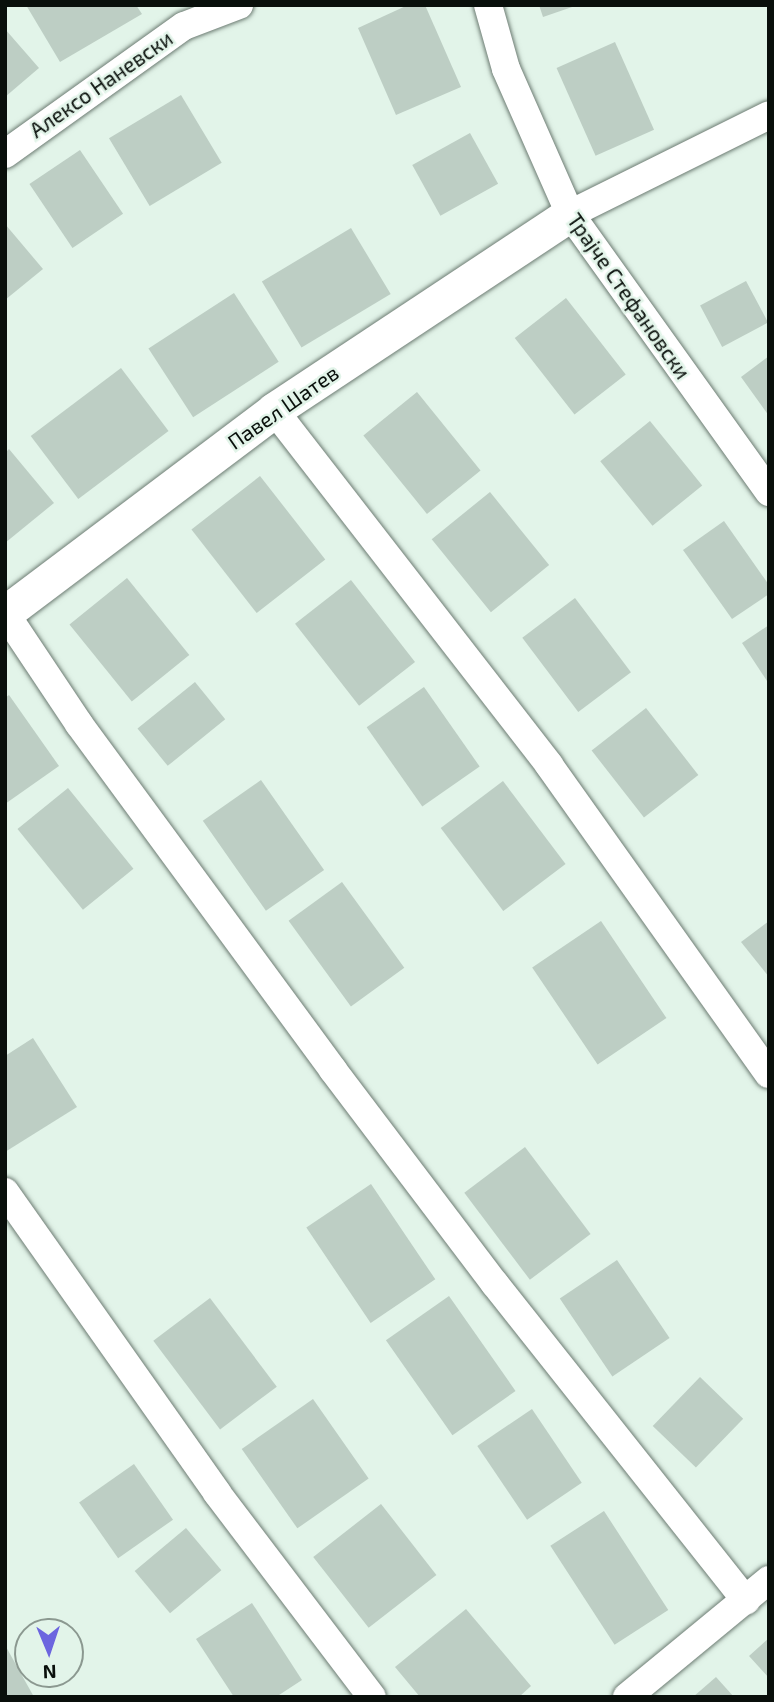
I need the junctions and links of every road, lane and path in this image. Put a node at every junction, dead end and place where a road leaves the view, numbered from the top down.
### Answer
1 (239, 5) edge
2 (488, 5) edge
3 (769, 115) edge
4 (5, 154) edge
5 (570, 214) junction
6 (274, 410) junction
7 (769, 492) edge
8 (5, 613) edge
9 (769, 1074) edge
10 (5, 1192) edge
11 (769, 1580) edge
12 (746, 1601) junction
13 (372, 1697) edge
14 (627, 1697) edge

1 - 4 street, Алексо Наневски
2 - 5 street, Трајче Стефановски
3 - 5 street
5 - 6 street, Павел Шатев
5 - 7 street, Трајче Стефановски
6 - 8 street, Павел Шатев
6 - 9 street
8 - 12 street
10 - 13 street
11 - 12 street
12 - 14 street

